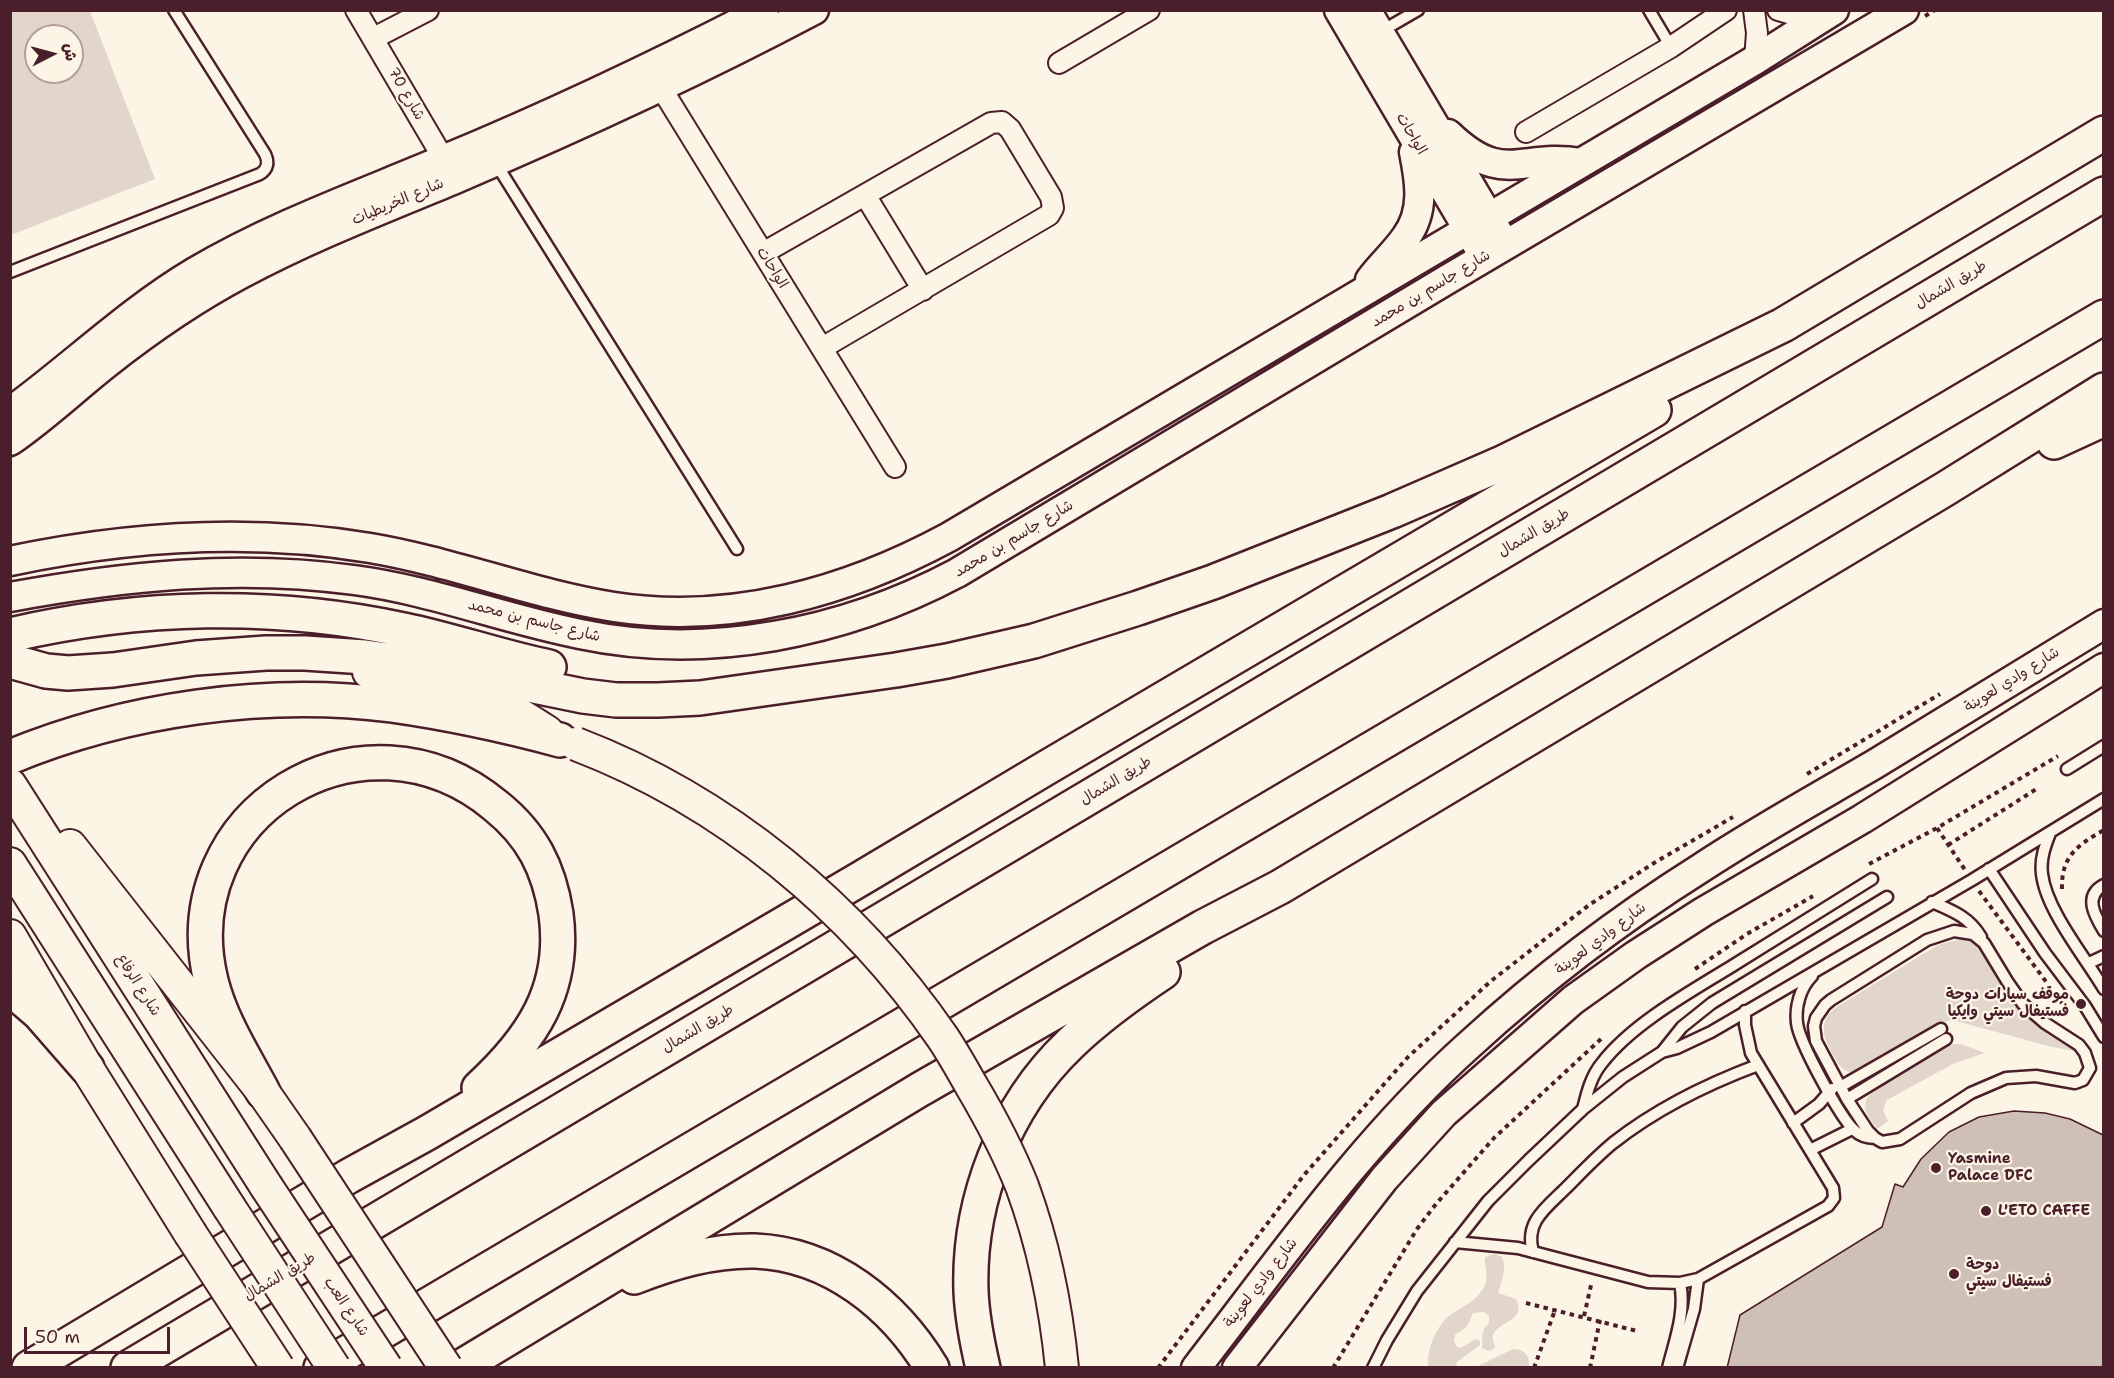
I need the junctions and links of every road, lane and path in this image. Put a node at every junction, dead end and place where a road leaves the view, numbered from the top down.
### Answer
1 (174, 10) edge
2 (356, 10) edge
3 (428, 10) edge
4 (764, 10) edge
5 (814, 10) edge
6 (1149, 10) edge
7 (1339, 10) edge
8 (1418, 10) edge
9 (1649, 10) edge
10 (1726, 10) edge
11 (1754, 10) edge
12 (1778, 10) edge
13 (1935, 10) edge
14 (1914, 14) edge
15 (1825, 16) edge
16 (1373, 21) edge
17 (374, 38) junction
18 (1671, 47) junction
19 (1755, 60) junction
20 (1059, 63) dead end
21 (655, 77) junction
22 (1420, 125) junction
23 (1526, 132) dead end
24 (2103, 133) edge
25 (495, 161) junction
26 (1581, 163) junction
27 (450, 169) junction
28 (2103, 194) edge
29 (866, 195) junction
30 (1479, 224) junction
31 (1495, 251) junction
32 (763, 253) junction
33 (10, 273) edge
34 (923, 290) junction
35 (1360, 294) junction
36 (2103, 317) edge
37 (1783, 325) junction
38 (822, 348) junction
39 (2103, 390) edge
40 (10, 412) edge
41 (2103, 419) edge
42 (10, 441) edge
43 (896, 467) dead end
44 (1945, 489) junction
45 (738, 549) dead end
46 (10, 561) edge
47 (10, 597) edge
48 (2103, 624) edge
49 (10, 635) edge
50 (10, 661) edge
51 (266, 661) junction
52 (2103, 668) edge
53 (10, 676) edge
54 (775, 687) junction
55 (568, 742) junction
56 (2103, 746) edge
57 (10, 757) edge
58 (2067, 769) dead end
59 (2038, 788) dead end
60 (18, 795) edge
61 (2103, 799) edge
62 (2103, 830) edge
63 (2050, 833) junction
64 (1948, 845) dead end
65 (10, 864) edge
66 (1989, 869) junction
67 (1872, 879) dead end
68 (2103, 885) edge
69 (1280, 887) junction
70 (2062, 890) dead end
71 (1887, 897) dead end
72 (1932, 902) junction
73 (2103, 931) edge
74 (10, 936) edge
75 (1984, 943) junction
76 (2103, 956) edge
77 (2089, 963) junction
78 (1816, 971) junction
79 (10, 988) edge
80 (2103, 989) edge
81 (1745, 1011) junction
82 (2103, 1037) edge
83 (1662, 1052) junction
84 (1758, 1065) junction
85 (87, 1068) junction
86 (1839, 1084) junction
87 (2103, 1088) edge
88 (263, 1092) junction
89 (1830, 1093) junction
90 (1847, 1100) junction
91 (2103, 1106) edge
92 (1583, 1109) junction
93 (1793, 1123) junction
94 (1852, 1129) junction
95 (427, 1133) junction
96 (1875, 1138) junction
97 (1810, 1150) junction
98 (266, 1186) joint
99 (1455, 1242) junction
100 (1533, 1252) junction
101 (1594, 1268) junction
102 (1698, 1279) junction
103 (1680, 1283) junction
104 (1526, 1303) dead end
105 (1555, 1310) junction
106 (549, 1312) junction
107 (1584, 1316) junction
108 (1600, 1320) junction
109 (1636, 1331) dead end
110 (29, 1365) edge
111 (128, 1368) edge
112 (278, 1368) edge
113 (321, 1368) edge
114 (334, 1368) edge
115 (386, 1368) edge
116 (446, 1368) edge
117 (459, 1368) edge
118 (932, 1368) edge
119 (983, 1368) edge
120 (1062, 1368) edge
121 (1196, 1368) edge
122 (1237, 1368) edge
123 (1373, 1368) edge
124 (1534, 1368) edge
125 (1590, 1368) edge
126 (1668, 1368) edge
127 (1677, 1368) edge

1 - 33 lane
2 - 17 street, شارع 70
3 - 17 street
4 - 21 main road, شارع الخريطيات
5 - 21 main road, شارع الخريطيات
6 - 20 street
7 - 22 main road, الواحات
8 - 16 lane
9 - 18 lane
10 - 18 street
11 - 19 street
12 - 15 street
13 - 14 path
14 - 31 main road, شارع جاسم بن محمد
15 - 19 main road, شارع جاسم بن محمد
16 - 22 main road, الواحات
17 - 27 street, شارع 70
18 - 23 street
19 - 26 main road, شارع جاسم بن محمد
21 - 25 main road, شارع الخريطيات
21 - 27 main road, شارع الخريطيات
21 - 32 street, الواحات
22 - 26 main road
22 - 30 main road, الواحات
22 - 35 main road
24 - 37 highway
25 - 27 main road, شارع الخريطيات
25 - 45 lane
26 - 30 main road, شارع جاسم بن محمد
27 - 40 main road, شارع الخريطيات
27 - 42 main road, شارع الخريطيات
28 - 111 highway, طريق الشمال
29 - 32 street
29 - 34 street
29 - 34 street
30 - 31 main road, الواحات
30 - 35 main road, شارع جاسم بن محمد
31 - 47 main road, شارع جاسم بن محمد
32 - 38 street, الواحات
34 - 38 street
35 - 46 main road, شارع جاسم بن محمد
36 - 113 highway
37 - 54 highway
37 - 95 highway
38 - 43 street, الواحات
39 - 44 highway
41 - 44 highway
44 - 69 highway
48 - 121 main road, شارع وادي لعوينة
49 - 54 highway
50 - 51 highway
51 - 53 main road
51 - 54 highway
51 - 55 main road
52 - 122 main road
55 - 57 highway
55 - 120 main road, bridge
56 - 58 lane
59 - 64 path
60 - 88 main road
60 - 98 main road, شارع الرفاع
61 - 63 lane
62 - 70 path
63 - 66 lane
63 - 77 lane
65 - 114 main road, bridge
66 - 72 lane
66 - 82 lane
67 - 92 lane
68 - 73 lane
69 - 106 highway
69 - 119 highway
71 - 83 lane
72 - 75 lane
72 - 78 lane
74 - 85 main road
75 - 86 lane
75 - 96 lane
76 - 77 lane
77 - 80 lane
78 - 81 lane
78 - 89 lane
79 - 85 highway
81 - 83 lane
81 - 84 lane
83 - 92 lane
84 - 93 lane
84 - 100 lane
85 - 112 main road, bridge
86 - 89 lane
86 - 90 lane
86 - 90 lane
87 - 91 path
88 - 95 highway
88 - 116 main road, bridge
89 - 93 lane
89 - 94 lane
90 - 96 lane
92 - 99 lane
93 - 97 lane
94 - 96 lane
94 - 97 lane
95 - 110 highway
97 - 102 lane
98 - 115 main road, شارع العب, bridge
99 - 100 lane
99 - 123 lane
100 - 101 lane
101 - 103 lane
101 - 107 path
102 - 103 lane
102 - 127 lane
103 - 126 lane
104 - 105 path
105 - 107 path
105 - 124 path
106 - 117 highway
106 - 118 highway
107 - 108 path
108 - 109 path
108 - 125 path

